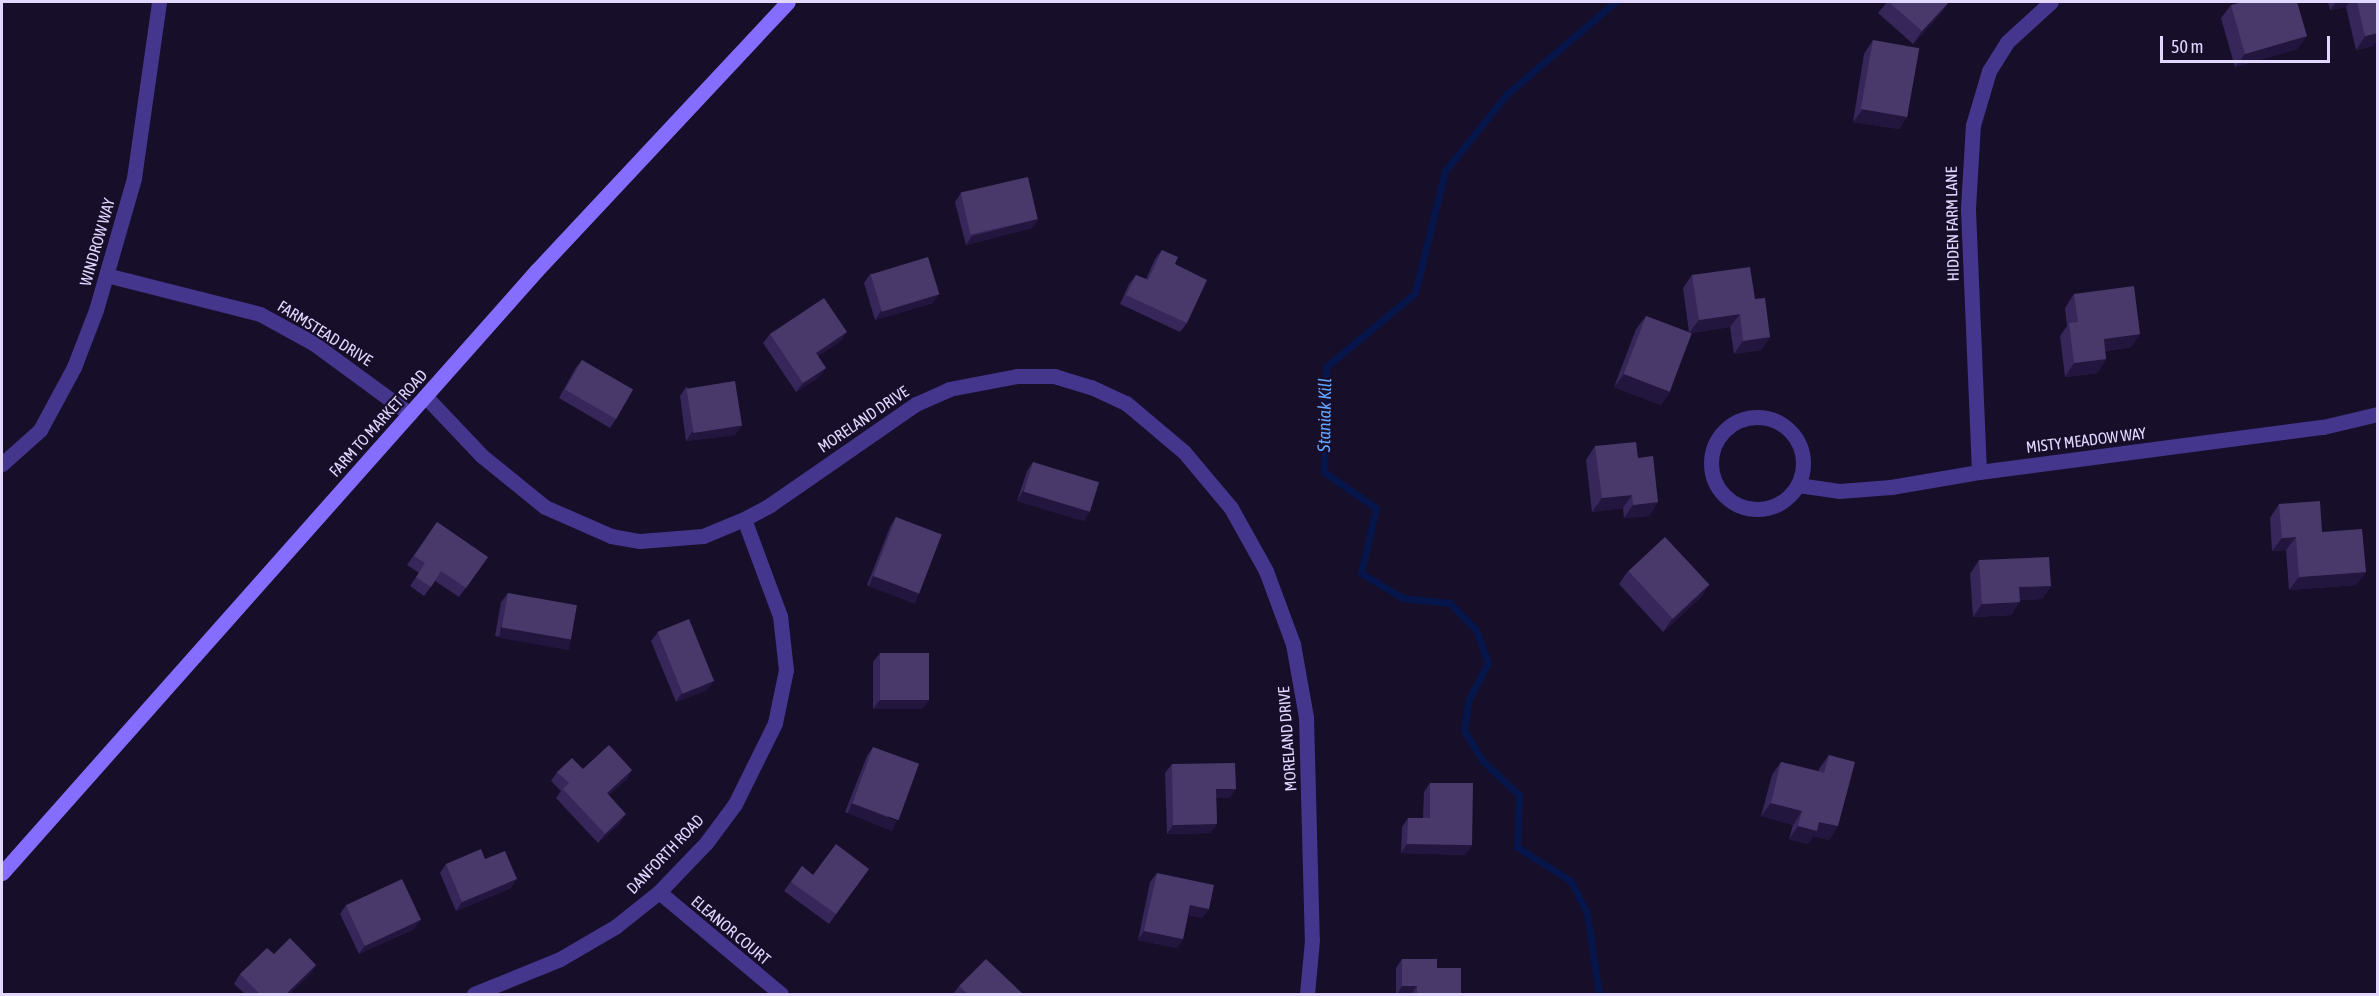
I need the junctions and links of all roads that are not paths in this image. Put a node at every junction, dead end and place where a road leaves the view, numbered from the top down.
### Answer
1 (159, 2) edge
2 (788, 2) edge
3 (2051, 2) edge
4 (106, 275) junction
5 (426, 397) junction
6 (410, 414) junction
7 (2378, 414) edge
8 (2, 464) edge
9 (1979, 472) junction
10 (1798, 485) junction
11 (744, 519) junction
12 (2, 873) edge
13 (659, 892) junction
14 (474, 994) edge
15 (781, 994) edge
16 (1307, 994) edge

1 - 4 street, WINDROW WAY
2 - 5 street, FARM TO MARKET ROAD
3 - 9 street, HIDDEN FARM LANE
4 - 6 street, FARMSTEAD DRIVE
4 - 8 street, WINDROW WAY
5 - 6 street, FARM TO MARKET ROAD
5 - 11 street, MORELAND DRIVE
6 - 12 street, FARM TO MARKET ROAD
7 - 9 street, MISTY MEADOW WAY
9 - 10 street, MISTY MEADOW WAY
10 - 10 street
11 - 13 street, DANFORTH ROAD
11 - 16 street, MORELAND DRIVE
13 - 14 street, DANFORTH ROAD
13 - 15 street, ELEANOR COURT

